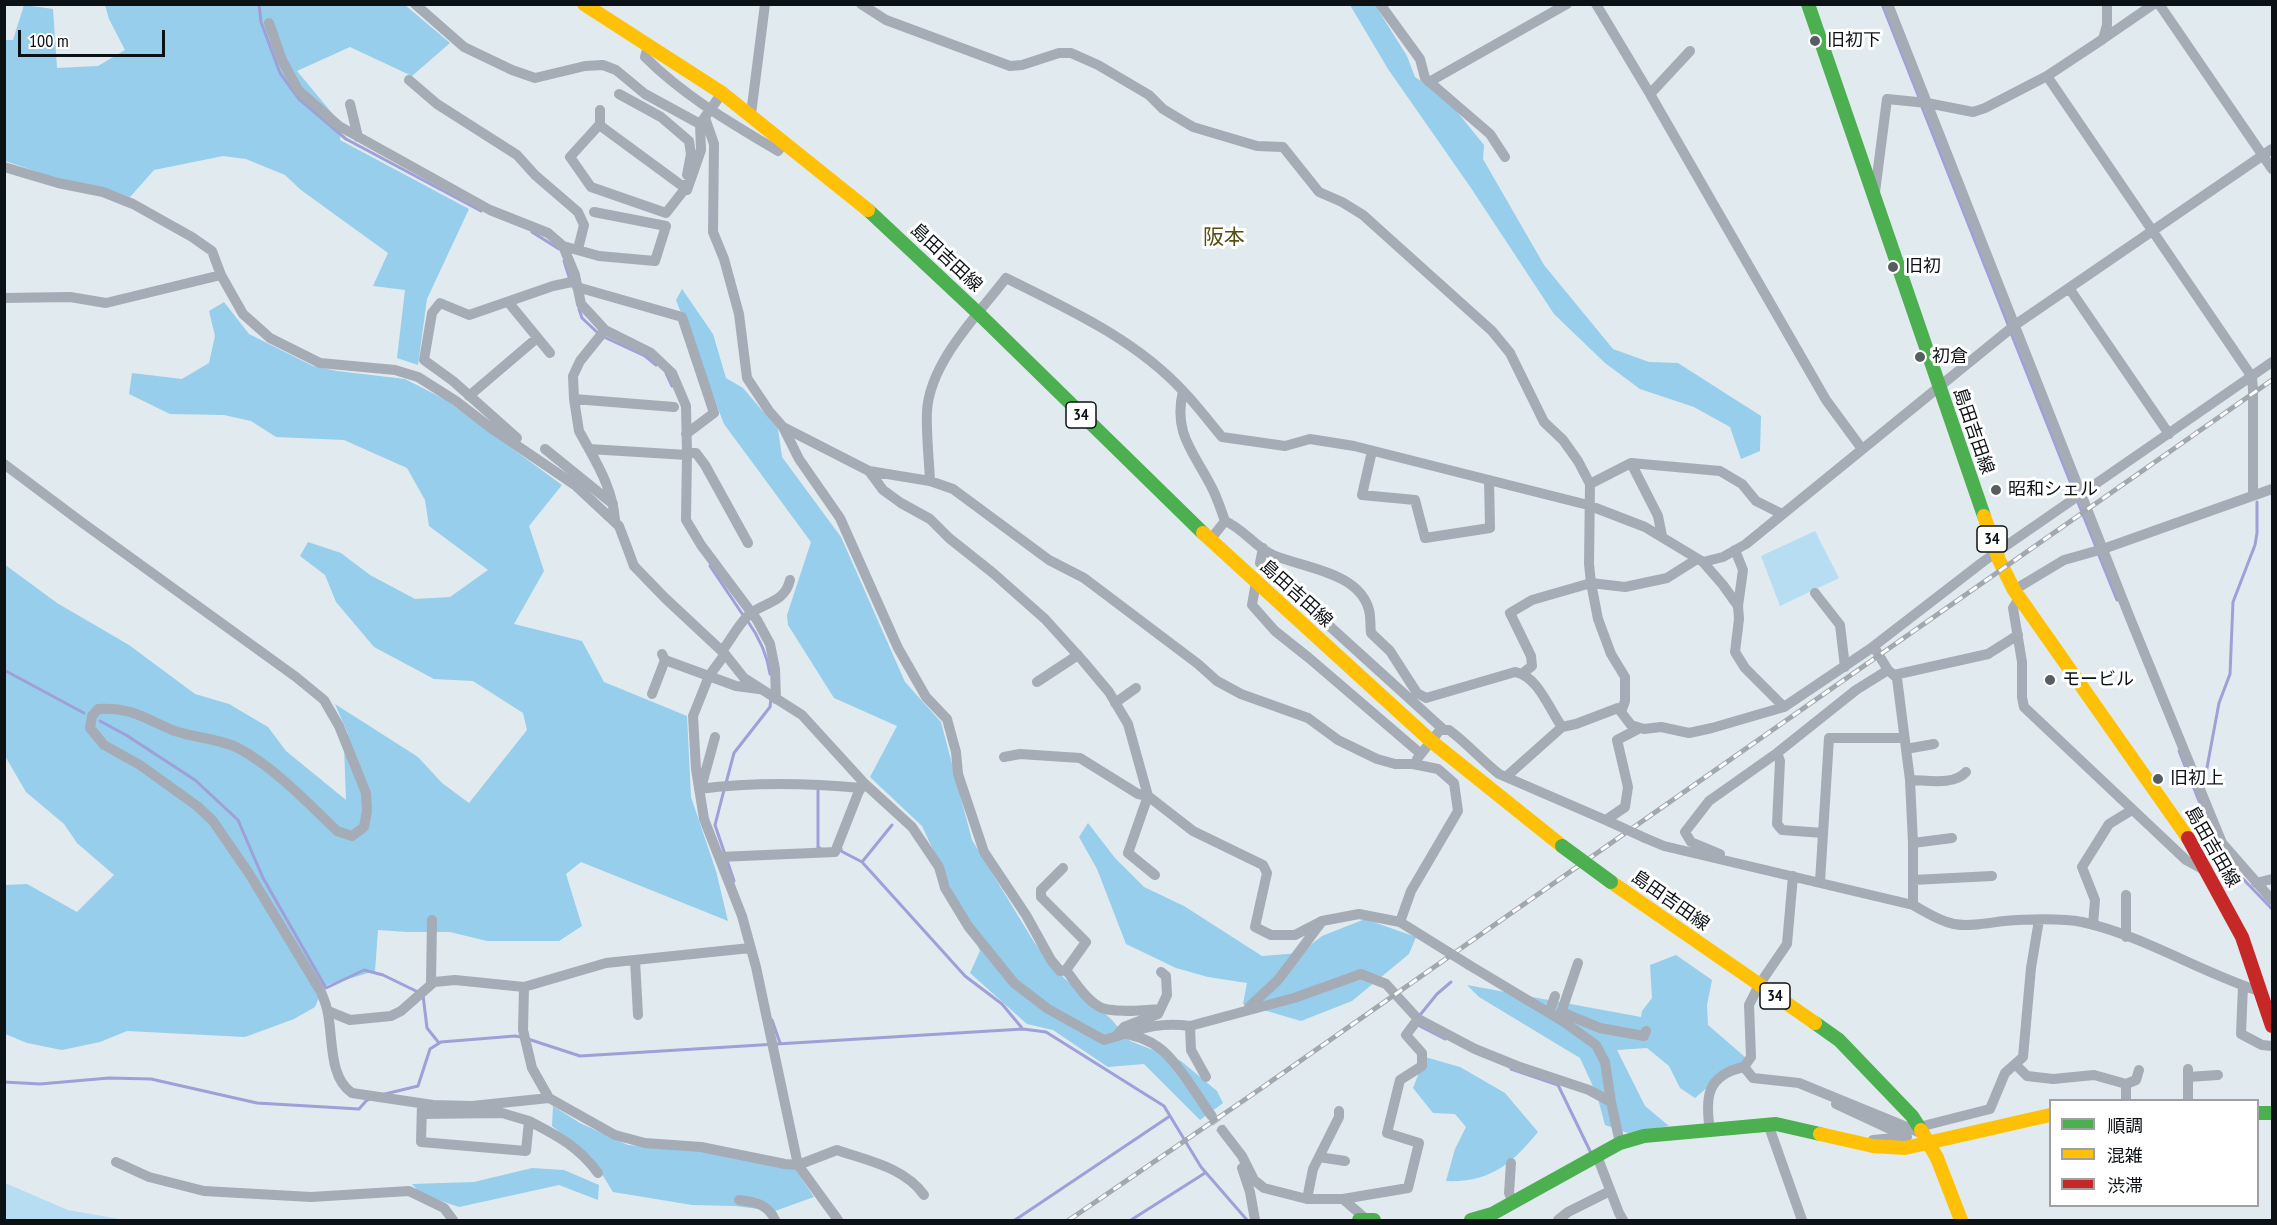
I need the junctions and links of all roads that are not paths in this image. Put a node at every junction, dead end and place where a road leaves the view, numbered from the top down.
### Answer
1 (415, 4) edge
2 (584, 4) edge
3 (765, 4) edge
4 (861, 4) edge
5 (1380, 4) edge
6 (1596, 4) edge
7 (1808, 4) edge
8 (1888, 4) edge
9 (2107, 4) edge
10 (2154, 4) edge
11 (2160, 4) edge
12 (1566, 5) edge
13 (270, 23) dead end
14 (2103, 39) junction
15 (648, 46) junction
16 (1690, 51) dead end
17 (2047, 76) junction
18 (409, 80) dead end
19 (1429, 82) junction
20 (619, 94) dead end
21 (1650, 94) junction
22 (721, 95) junction
23 (1927, 103) junction
24 (350, 104) dead end
25 (600, 110) dead end
26 (752, 114) junction
27 (707, 115) junction
28 (600, 124) junction
29 (358, 137) junction
30 (785, 142) junction
31 (2268, 153) edge
32 (1506, 158) dead end
33 (4, 167) edge
34 (2272, 169) edge
35 (688, 186) junction
36 (1874, 197) junction
37 (594, 212) dead end
38 (666, 226) junction
39 (2153, 231) junction
40 (563, 246) junction
41 (578, 249) junction
42 (221, 275) junction
43 (573, 283) junction
44 (2069, 288) junction
45 (4, 298) edge
46 (508, 303) junction
47 (978, 313) junction
48 (2015, 325) junction
49 (604, 330) junction
50 (537, 338) junction
51 (550, 353) dead end
52 (2272, 362) edge
53 (2252, 377) junction
54 (1938, 386) junction
55 (1183, 391) junction
56 (469, 396) junction
57 (574, 399) junction
58 (674, 407) dead end
59 (783, 427) junction
60 (687, 434) junction
61 (2169, 434) junction
62 (545, 449) dead end
63 (589, 449) junction
64 (1862, 449) junction
65 (1372, 451) junction
66 (527, 452) junction
67 (684, 455) junction
68 (1631, 462) junction
69 (4, 464) edge
70 (869, 471) junction
71 (1490, 480) junction
72 (930, 481) junction
73 (1590, 484) junction
74 (2272, 489) edge
75 (2082, 495) junction
76 (2253, 496) junction
77 (614, 504) junction
78 (1588, 505) junction
79 (1782, 514) junction
80 (615, 520) junction
81 (1225, 521) junction
82 (1662, 536) junction
83 (1210, 540) junction
84 (748, 543) dead end
85 (1263, 548) junction
86 (2103, 549) junction
87 (1736, 550) junction
88 (1997, 554) junction
89 (1700, 561) junction
90 (790, 580) dead end
91 (1256, 582) junction
92 (1591, 583) junction
93 (1815, 593) dead end
94 (2017, 594) junction
95 (1738, 606) junction
96 (750, 614) junction
97 (2018, 635) junction
98 (1874, 647) junction
99 (723, 653) junction
100 (1078, 655) junction
101 (1845, 667) junction
102 (1891, 672) junction
103 (1523, 673) junction
104 (709, 675) junction
105 (1037, 682) dead end
106 (1136, 688) dead end
107 (652, 694) dead end
108 (769, 695) junction
109 (1115, 703) junction
110 (1784, 707) junction
111 (1621, 712) junction
112 (1821, 718) junction
113 (1562, 727) junction
114 (1640, 728) junction
115 (1444, 730) junction
116 (715, 737) dead end
117 (1829, 738) junction
118 (1431, 741) junction
119 (1905, 744) junction
120 (1934, 744) dead end
121 (1777, 753) junction
122 (1421, 754) junction
123 (1004, 757) dead end
124 (1413, 764) junction
125 (1966, 772) dead end
126 (1507, 776) junction
127 (1910, 780) junction
128 (863, 786) junction
129 (700, 788) junction
130 (1148, 796) junction
131 (2132, 810) junction
132 (1608, 821) junction
133 (1823, 833) junction
134 (1952, 838) dead end
135 (1913, 843) junction
136 (720, 857) junction
137 (1063, 867) dead end
138 (1752, 867) junction
139 (2207, 871) junction
140 (1155, 874) dead end
141 (1793, 876) junction
142 (1992, 876) dead end
143 (2272, 879) edge
144 (1913, 880) junction
145 (1820, 882) junction
146 (2256, 883) junction
147 (2126, 895) dead end
148 (2272, 900) edge
149 (1912, 905) junction
150 (432, 920) dead end
151 (2039, 920) junction
152 (1322, 921) junction
153 (1400, 922) junction
154 (2093, 925) junction
155 (2126, 937) junction
156 (750, 948) junction
157 (635, 960) junction
158 (1578, 963) dead end
159 (1066, 970) junction
160 (1161, 972) dead end
161 (1760, 985) junction
162 (427, 986) junction
163 (2243, 986) junction
164 (524, 987) junction
165 (2262, 992) junction
166 (1555, 996) dead end
167 (1160, 1009) junction
168 (1246, 1010) junction
169 (328, 1011) junction
170 (638, 1015) dead end
171 (1556, 1015) junction
172 (1416, 1019) junction
173 (1190, 1026) junction
174 (2272, 1026) edge
175 (1646, 1031) dead end
176 (1128, 1034) junction
177 (1113, 1038) junction
178 (2272, 1046) edge
179 (2016, 1065) junction
180 (1744, 1068) junction
181 (2139, 1070) dead end
182 (2218, 1075) dead end
183 (1206, 1077) dead end
184 (2126, 1084) junction
185 (1816, 1089) junction
186 (549, 1098) junction
187 (2126, 1099) edge
188 (2188, 1099) edge
189 (1611, 1102) junction
190 (422, 1109) junction
191 (1340, 1111) dead end
192 (1211, 1115) tunnel mouth
193 (2049, 1115) edge
194 (529, 1121) junction
195 (1768, 1124) junction
196 (1221, 1130) tunnel mouth
197 (1921, 1130) junction
198 (1710, 1131) junction
199 (1231, 1143) junction
200 (1620, 1143) junction
201 (1873, 1146) junction
202 (1319, 1157) junction
203 (1594, 1158) junction
204 (1345, 1161) dead end
205 (116, 1162) dead end
206 (1511, 1163) dead end
207 (798, 1165) junction
208 (598, 1173) dead end
209 (1607, 1192) junction
210 (924, 1195) dead end
211 (1307, 1198) junction
212 (1343, 1199) junction
213 (739, 1200) dead end
214 (1514, 1203) junction
215 (768, 1215) edge
216 (1255, 1220) edge
217 (1367, 1220) edge
218 (453, 1221) edge
219 (775, 1221) edge
220 (838, 1221) edge
221 (1359, 1221) edge
222 (1374, 1221) edge
223 (1471, 1221) edge
224 (1558, 1221) edge
225 (1623, 1221) edge
226 (1802, 1221) edge
227 (1961, 1221) edge

1 - 27 street
2 - 15 main road, 島田吉田線 / 34
3 - 26 street
4 - 73 street
5 - 19 street
6 - 21 street
7 - 36 main road, 島田吉田線 / 34
8 - 23 street
9 - 14 street
10 - 14 street
11 - 31 street
12 - 19 street
13 - 29 street
14 - 17 street
15 - 22 main road, 島田吉田線 / 34
15 - 27 street
16 - 21 street
17 - 23 street
17 - 39 street
18 - 41 street
19 - 32 street
20 - 35 street
21 - 64 street
22 - 26 main road, 島田吉田線 / 34
22 - 27 street
23 - 36 street
23 - 48 street
24 - 29 street
25 - 28 street
26 - 30 main road, 島田吉田線 / 34
27 - 30 street
27 - 35 street
27 - 59 street
28 - 35 street
28 - 35 street
29 - 40 street
30 - 47 main road, 島田吉田線 / 34
31 - 34 street
31 - 39 street
33 - 42 street
35 - 38 street
36 - 54 main road, 島田吉田線 / 34
37 - 38 street
38 - 41 street
39 - 44 street
39 - 53 street
40 - 41 street
40 - 43 street
42 - 45 street
42 - 66 street
43 - 46 street
43 - 49 street
43 - 60 street
44 - 48 street
44 - 61 street
46 - 50 street
46 - 56 street
47 - 55 street
47 - 72 street
47 - 83 main road, 島田吉田線 / 34
48 - 54 street
48 - 75 street
49 - 57 street
49 - 60 street
50 - 51 street
50 - 56 street
52 - 53 street
53 - 61 street
53 - 76 street
54 - 64 street
54 - 88 main road, 島田吉田線 / 34
55 - 65 street
55 - 81 street
56 - 66 street
57 - 58 street
57 - 63 street
59 - 70 street
59 - 159 street
60 - 67 street
61 - 75 street
62 - 77 street
63 - 67 street
63 - 77 street
64 - 79 street
65 - 71 street
65 - 71 street
66 - 80 street
67 - 84 street
67 - 96 street
68 - 73 street
68 - 79 street
68 - 82 street
69 - 169 street
70 - 72 street
70 - 100 street
71 - 78 street
72 - 124 street
73 - 78 street
74 - 76 street
75 - 86 street
75 - 88 street
76 - 86 street
77 - 80 street
78 - 82 street
78 - 92 street
79 - 87 street
80 - 99 street
81 - 83 street
81 - 85 street
82 - 89 street
83 - 91 main road, 島田吉田線 / 34
85 - 103 street
85 - 115 street
86 - 94 street
86 - 146 street
87 - 89 street
87 - 95 street
88 - 94 main road, 島田吉田線 / 34
88 - 98 street
89 - 92 street
89 - 95 street
90 - 96 street
91 - 118 main road, 島田吉田線 / 34
91 - 122 street
92 - 103 street
92 - 111 street
93 - 101 street
94 - 97 street
94 - 139 main road, 島田吉田線 / 34
95 - 110 street
96 - 99 street
96 - 108 street
97 - 102 street
97 - 131 street
98 - 101 street
98 - 102 street
99 - 104 street
99 - 108 street
100 - 105 street
100 - 109 street
101 - 110 street
102 - 112 street
102 - 119 street
103 - 113 street
104 - 107 street
104 - 108 street
104 - 129 street
106 - 109 street
108 - 128 street
109 - 130 street
110 - 114 street
111 - 113 street
111 - 114 street
112 - 117 street
112 - 121 street
113 - 126 street
114 - 132 street
115 - 118 street
115 - 126 street
116 - 129 street
117 - 119 street
117 - 133 street
118 - 122 street
118 - 161 main road, 島田吉田線 / 34, bridge
119 - 120 street
119 - 127 street
121 - 133 street
121 - 138 street
122 - 124 street
123 - 130 street
124 - 153 street
125 - 127 street
126 - 132 street
127 - 135 street
128 - 129 street
128 - 136 street
128 - 177 street
129 - 136 street
130 - 140 street
130 - 152 street
131 - 139 street
131 - 154 street
132 - 138 street, bridge
133 - 145 street
134 - 135 street
135 - 144 street
136 - 156 street
137 - 159 street
138 - 141 street
139 - 165 main road, 島田吉田線 / 34
141 - 145 street
141 - 161 street
142 - 144 street
143 - 146 street
144 - 149 street
145 - 149 street
146 - 148 street
147 - 155 street
149 - 151 street
150 - 162 street
151 - 154 street
151 - 179 street
152 - 153 street
152 - 168 street
153 - 171 street, bridge
154 - 155 street
155 - 163 street
156 - 157 street
156 - 207 street
157 - 164 street
157 - 170 street
158 - 171 street
159 - 167 street
160 - 167 street
161 - 180 street
161 - 197 main road, 島田吉田線 / 34
162 - 164 street
162 - 169 street
163 - 165 street
163 - 178 street
164 - 186 street
165 - 174 main road, 島田吉田線 / 34
166 - 171 street
167 - 177 street
168 - 172 street
168 - 173 street
169 - 190 street
171 - 175 street
171 - 189 street
172 - 189 street
172 - 212 street
173 - 176 street
173 - 183 street
176 - 177 street
176 - 192 street
179 - 184 street
179 - 197 street
180 - 185 street
180 - 198 street
181 - 184 street
182 - 188 street
184 - 187 street
185 - 197 street
185 - 201 street
186 - 190 street
186 - 207 street
189 - 200 street
190 - 194 street
190 - 194 street
191 - 202 street
193 - 201 main road
194 - 208 street
195 - 198 main road
195 - 201 main road
195 - 226 street
196 - 199 street
197 - 227 main road, 島田吉田線 / 34, bridge
198 - 200 main road
199 - 211 street
199 - 216 street
200 - 203 main road
202 - 204 street
202 - 211 street
203 - 209 street
203 - 214 main road
205 - 218 street
206 - 214 street
207 - 210 street
207 - 220 street
209 - 224 street
209 - 225 street
211 - 212 street
212 - 217 street
213 - 215 street
214 - 223 main road
215 - 219 street
217 - 221 main road
217 - 222 main road

